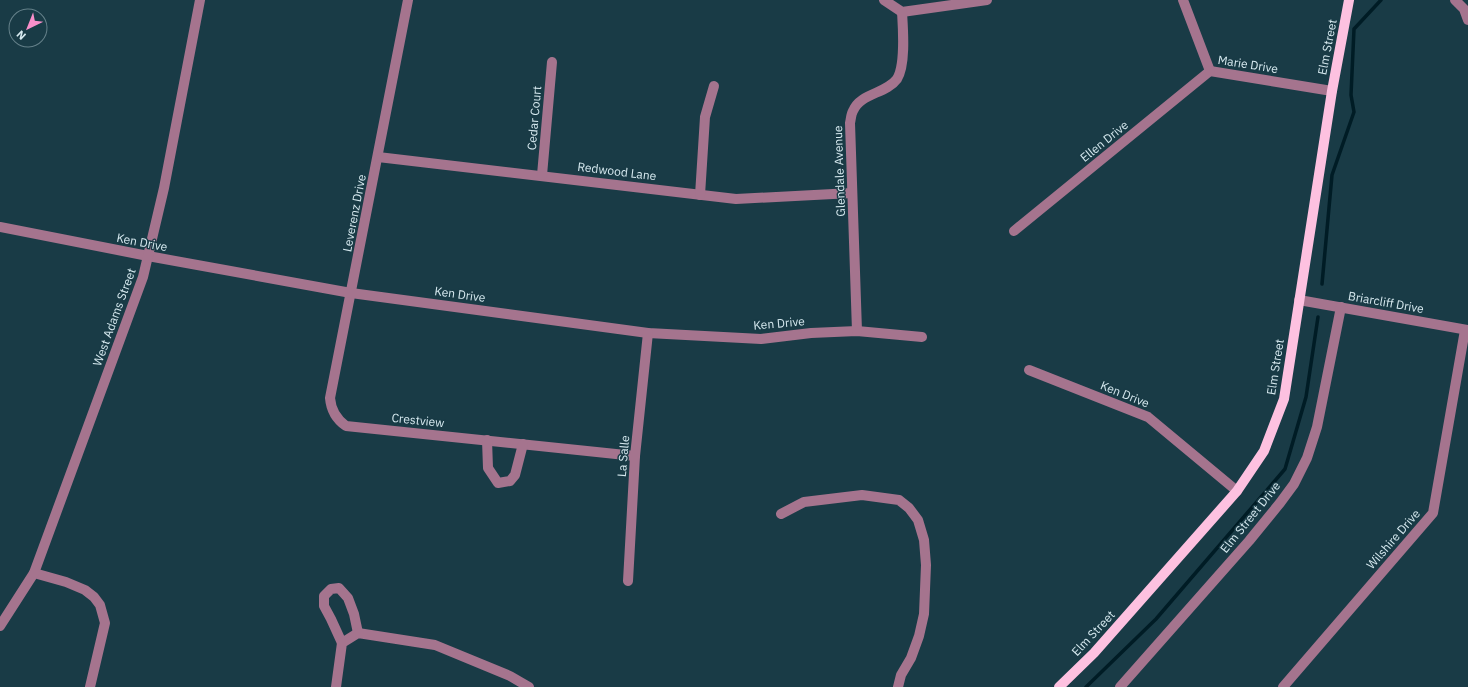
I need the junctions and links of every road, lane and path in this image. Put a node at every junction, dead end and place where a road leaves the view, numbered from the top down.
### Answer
1 (200, 0) edge
2 (408, 0) edge
3 (884, 0) edge
4 (986, 0) edge
5 (1184, 0) edge
6 (1349, 0) edge
7 (1455, 0) edge
8 (902, 12) junction
9 (1468, 20) edge
10 (552, 62) dead end
11 (1210, 71) junction
12 (714, 86) dead end
13 (1332, 91) junction
14 (378, 157) junction
15 (542, 176) junction
16 (852, 193) junction
17 (700, 195) junction
18 (0, 227) edge
19 (1014, 231) dead end
20 (148, 256) junction
21 (351, 293) junction
22 (1299, 300) junction
23 (1341, 307) junction
24 (1467, 330) edge
25 (857, 331) junction
26 (648, 333) junction
27 (922, 337) dead end
28 (1029, 370) dead end
29 (346, 426) joint
30 (487, 440) junction
31 (523, 444) junction
32 (636, 456) junction
33 (1237, 491) junction
34 (781, 514) dead end
35 (34, 573) junction
36 (628, 581) dead end
37 (0, 626) edge
38 (358, 633) junction
39 (342, 643) junction
40 (90, 687) edge
41 (336, 687) edge
42 (529, 687) edge
43 (898, 687) edge
44 (1059, 687) edge
45 (1120, 687) edge
46 (1283, 687) edge

1 - 20 street, West Adams Street
2 - 14 street, Leverenz Drive
3 - 8 street
4 - 8 street
5 - 11 street, Marie Drive
6 - 13 main road, Elm Street
7 - 9 street
8 - 16 street, Glendale Avenue
10 - 15 street, Cedar Court
11 - 13 street, Marie Drive
11 - 19 street, Ellen Drive
12 - 17 street
13 - 22 main road, Elm Street
14 - 15 street, Redwood Lane
14 - 21 street, Leverenz Drive
15 - 17 street, Redwood Lane
16 - 17 street, Redwood Lane
16 - 25 street, Glendale Avenue
18 - 20 street, Ken Drive
20 - 21 street, Ken Drive
20 - 35 street, West Adams Street
21 - 26 street, Ken Drive
21 - 29 street, Leverenz Drive
22 - 23 street, Briarcliff Drive
22 - 33 main road, Elm Street
23 - 24 street, Briarcliff Drive
23 - 45 street, Elm Street Drive
24 - 46 street, Wilshire Drive
25 - 26 street, Ken Drive
25 - 27 street, Ken Drive
26 - 32 street, La Salle
28 - 33 street, Ken Drive
29 - 30 street, Crestview
30 - 31 street, Crestview
30 - 31 street
31 - 32 street, Crestview
32 - 36 street, La Salle
33 - 44 main road, Elm Street
34 - 43 street
35 - 37 street, West Adams Street
35 - 40 street
38 - 39 street
38 - 39 street
38 - 42 street
39 - 41 street

